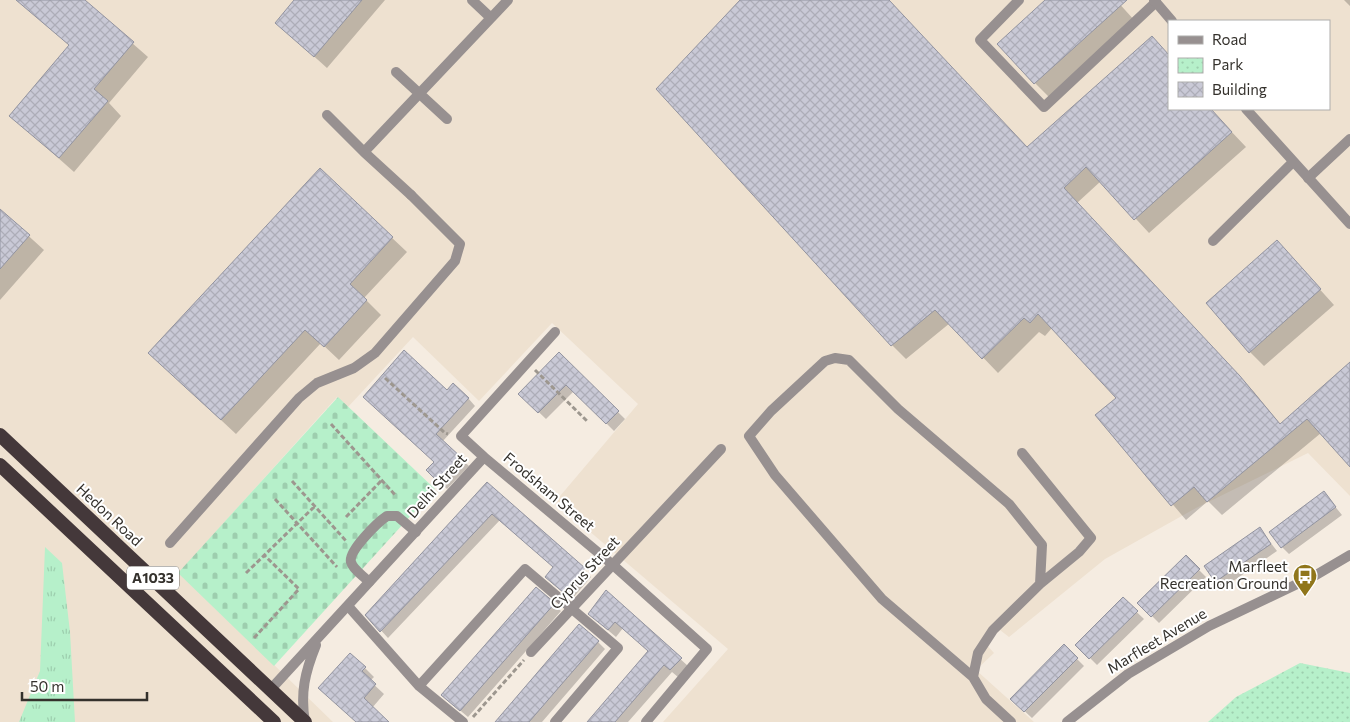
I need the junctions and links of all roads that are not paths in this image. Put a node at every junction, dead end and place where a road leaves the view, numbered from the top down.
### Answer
1 (472, 0) edge
2 (508, 0) edge
3 (1019, 0) edge
4 (1155, 1) edge
5 (491, 18) junction
6 (1171, 20) edge
7 (396, 72) dead end
8 (420, 94) junction
9 (1247, 110) edge
10 (327, 115) dead end
11 (447, 119) dead end
12 (1350, 139) edge
13 (364, 152) junction
14 (1293, 162) junction
15 (1308, 178) junction
16 (1350, 224) edge
17 (1213, 241) dead end
18 (555, 332) dead end
19 (0, 434) edge
20 (721, 448) dead end
21 (1022, 453) dead end
22 (484, 457) junction
23 (0, 465) edge
24 (416, 532) junction
25 (170, 543) dead end
26 (1350, 555) edge
27 (613, 566) junction
28 (370, 582) junction
29 (1040, 584) junction
30 (348, 606) junction
31 (573, 608) junction
32 (318, 639) junction
33 (531, 652) road end
34 (973, 677) junction
35 (419, 686) junction
36 (271, 689) junction
37 (468, 720) edge
38 (274, 722) edge
39 (305, 722) edge
40 (554, 722) edge
41 (646, 722) edge
42 (1011, 722) edge
43 (1067, 722) edge

1 - 5 street
2 - 5 street
3 - 4 street
4 - 6 street
5 - 8 street
7 - 8 street
8 - 11 street
8 - 13 street
9 - 14 street
10 - 13 street
12 - 15 street
13 - 25 street
14 - 15 street
14 - 17 street
15 - 16 street
18 - 22 street, Delhi Street
19 - 36 highway, Hedon Road / A1033
20 - 27 street, Cyprus Street
21 - 29 street
22 - 24 street, Delhi Street
22 - 27 street, Frodsham Street
23 - 38 highway, A1033
24 - 28 street, Delhi Street
24 - 28 street
26 - 43 street, Marfleet Avenue
27 - 31 street, Cyprus Street
27 - 41 street, Frodsham Street
28 - 30 street, Delhi Street
29 - 34 street
29 - 34 street
30 - 32 street, Delhi Street
30 - 35 street
31 - 33 street, Cyprus Street
31 - 35 street
31 - 40 street
32 - 36 street, Delhi Street
32 - 39 street, Delhi Street
34 - 42 street
35 - 37 street
36 - 39 highway, Hedon Road / A1033

